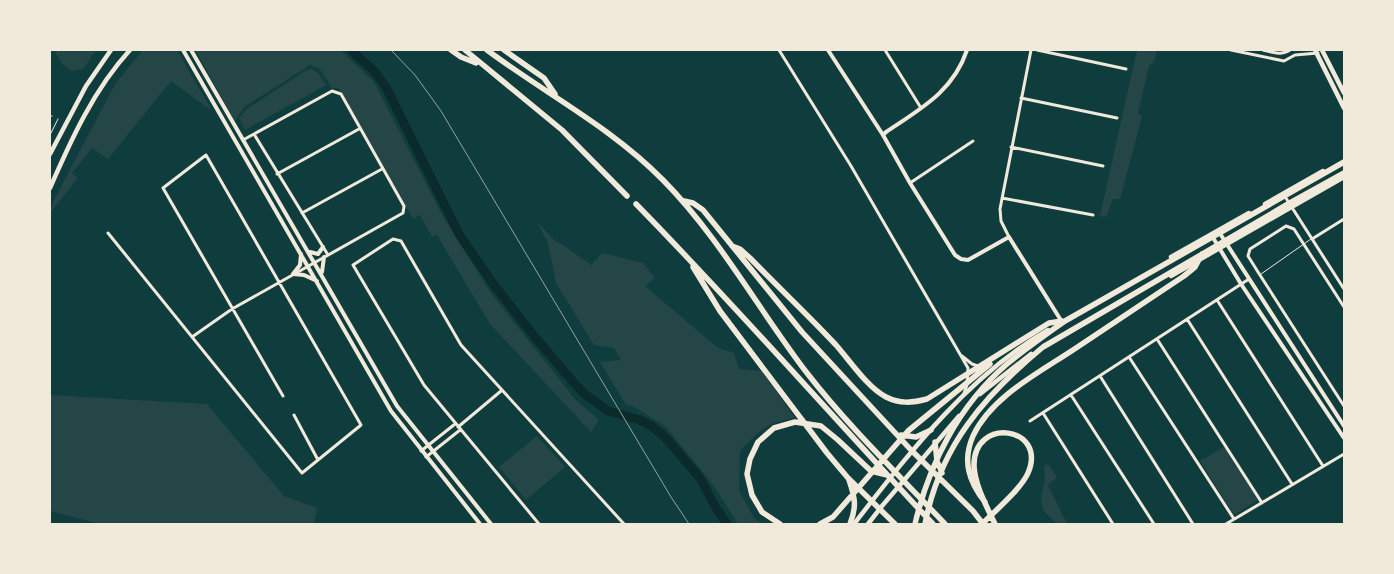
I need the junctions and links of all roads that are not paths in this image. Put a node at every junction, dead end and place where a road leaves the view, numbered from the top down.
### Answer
1 (111, 50) edge
2 (130, 50) edge
3 (183, 50) edge
4 (191, 50) edge
5 (450, 50) edge
6 (465, 50) edge
7 (487, 50) edge
8 (504, 50) edge
9 (779, 50) edge
10 (828, 50) edge
11 (885, 50) edge
12 (967, 50) edge
13 (1032, 50) edge
14 (1037, 50) edge
15 (1231, 50) edge
16 (1263, 50) edge
17 (1290, 50) edge
18 (1298, 50) edge
19 (1323, 51) edge
20 (1315, 52) edge
21 (1291, 57) junction
22 (481, 64) junction
23 (1126, 69) dead end
24 (1344, 93) edge
25 (556, 96) junction
26 (1021, 98) junction
27 (921, 108) junction
28 (1344, 108) edge
29 (1117, 118) dead end
30 (58, 120) dead end
31 (359, 129) junction
32 (254, 133) junction
33 (50, 135) edge
34 (884, 135) junction
35 (243, 140) junction
36 (973, 141) dead end
37 (1011, 147) junction
38 (50, 154) edge
39 (1344, 161) edge
40 (1103, 166) dead end
41 (382, 169) junction
42 (1344, 173) edge
43 (278, 174) junction
44 (1344, 177) edge
45 (910, 183) junction
46 (50, 188) edge
47 (1283, 193) junction
48 (627, 196) dead end
49 (1002, 198) junction
50 (684, 201) junction
51 (636, 204) dead end
52 (1292, 206) junction
53 (302, 213) junction
54 (1093, 215) dead end
55 (1344, 219) edge
56 (1218, 230) junction
57 (108, 234) dead end
58 (1211, 234) junction
59 (1009, 238) junction
60 (1312, 239) junction
61 (1226, 244) junction
62 (1305, 244) junction
63 (730, 245) junction
64 (323, 247) junction
65 (1219, 248) junction
66 (308, 251) junction
67 (301, 252) junction
68 (1202, 254) junction
69 (326, 256) junction
70 (687, 257) junction
71 (315, 262) junction
72 (308, 266) junction
73 (293, 274) junction
74 (1259, 274) junction
75 (323, 276) junction
76 (1249, 279) junction
77 (317, 281) junction
78 (279, 282) junction
79 (1241, 284) junction
80 (1344, 289) edge
81 (1217, 300) junction
82 (1344, 307) edge
83 (232, 309) junction
84 (1187, 319) junction
85 (1063, 322) junction
86 (192, 338) junction
87 (1157, 338) junction
88 (1013, 346) junction
89 (960, 354) junction
90 (1129, 357) junction
91 (993, 368) junction
92 (1100, 376) junction
93 (501, 390) junction
94 (1071, 395) junction
95 (283, 396) dead end
96 (962, 396) junction
97 (1344, 406) edge
98 (1042, 413) junction
99 (294, 416) dead end
100 (1030, 421) dead end
101 (1344, 426) edge
102 (458, 427) junction
103 (931, 430) junction
104 (895, 432) junction
105 (1344, 438) edge
106 (936, 442) junction
107 (428, 445) junction
108 (421, 451) junction
109 (433, 452) junction
110 (911, 453) junction
111 (1344, 454) edge
112 (426, 457) junction
113 (318, 460) junction
114 (920, 461) junction
115 (1323, 466) junction
116 (886, 475) junction
117 (848, 478) junction
118 (1292, 484) junction
119 (947, 486) junction
120 (873, 500) junction
121 (985, 502) junction
122 (1262, 502) junction
123 (880, 507) junction
124 (1234, 519) junction
125 (480, 524) edge
126 (491, 524) edge
127 (539, 524) edge
128 (624, 524) edge
129 (780, 524) edge
130 (820, 524) edge
131 (850, 524) edge
132 (854, 524) edge
133 (868, 524) edge
134 (895, 524) edge
135 (915, 524) edge
136 (924, 524) edge
137 (933, 524) edge
138 (945, 524) edge
139 (982, 524) edge
140 (995, 524) edge
141 (1113, 524) edge
142 (1154, 524) edge
143 (1194, 524) edge
144 (1226, 524) edge

1 - 38 main road
2 - 46 main road
3 - 67 street
4 - 35 street
5 - 22 highway
6 - 22 highway
7 - 25 highway
8 - 25 highway
9 - 89 street
10 - 34 street
11 - 27 street
12 - 27 street
13 - 26 street
14 - 23 street
15 - 21 street
16 - 17 street
18 - 21 street
19 - 20 street
19 - 24 main road
20 - 21 street
20 - 28 main road
22 - 48 highway
25 - 50 highway
26 - 29 street
26 - 37 street
27 - 34 street
30 - 33 lane
31 - 32 street
31 - 41 street
31 - 43 street
32 - 35 street
32 - 43 street
34 - 45 street
35 - 66 street
36 - 45 street
37 - 40 street
37 - 49 street
39 - 47 main road
39 - 85 highway
41 - 53 street
41 - 69 street
42 - 68 highway
43 - 53 street
44 - 52 main road
45 - 59 street
47 - 52 street
47 - 56 main road
49 - 54 street
49 - 59 street
50 - 63 highway
50 - 138 highway
51 - 70 highway
52 - 60 street
52 - 61 main road
53 - 64 street
55 - 60 street
56 - 58 main road
56 - 61 street
57 - 86 street
58 - 65 street
58 - 85 main road
59 - 85 street
60 - 62 lane
60 - 80 street
61 - 65 main road
61 - 76 street
62 - 74 lane
62 - 74 street
62 - 82 street
63 - 88 highway
63 - 104 highway
64 - 66 street
64 - 69 street
65 - 79 street
65 - 106 main road
66 - 71 street
67 - 72 street
67 - 73 street
68 - 121 highway
68 - 136 highway
69 - 71 street
69 - 75 street
70 - 116 highway
70 - 117 highway
71 - 72 street
71 - 75 street
72 - 73 street
72 - 77 street
73 - 77 street
73 - 78 street
74 - 97 street
75 - 107 street
76 - 79 street
76 - 101 street
77 - 108 street
78 - 83 street
78 - 83 street
78 - 113 street
79 - 81 street
79 - 105 street
81 - 84 street
81 - 115 street
83 - 86 street
83 - 95 street
84 - 87 street
84 - 118 street
85 - 88 highway
85 - 91 main road
85 - 135 highway
86 - 113 street
87 - 90 street
87 - 122 street
88 - 130 highway
89 - 91 street
89 - 96 street
90 - 92 street
90 - 124 street
91 - 96 main road
92 - 94 street
92 - 143 street
93 - 102 street
93 - 102 street
93 - 128 street
94 - 98 street
94 - 142 street
96 - 103 main road
98 - 100 street
98 - 141 street
99 - 113 street
102 - 107 street
102 - 109 street
102 - 127 street
103 - 104 highway
103 - 110 main road
104 - 110 highway
106 - 114 main road
106 - 119 highway
107 - 108 street
107 - 109 street
108 - 112 street
109 - 112 street
109 - 126 street
110 - 114 highway
110 - 120 main road
111 - 115 street
112 - 125 street
114 - 119 highway
114 - 123 main road
115 - 118 street
116 - 129 highway
116 - 137 highway
117 - 120 highway
117 - 131 highway
118 - 122 street
119 - 139 highway
120 - 123 highway
120 - 132 main road
121 - 139 highway
121 - 140 highway
122 - 124 street
123 - 133 main road
123 - 134 highway
124 - 144 street

